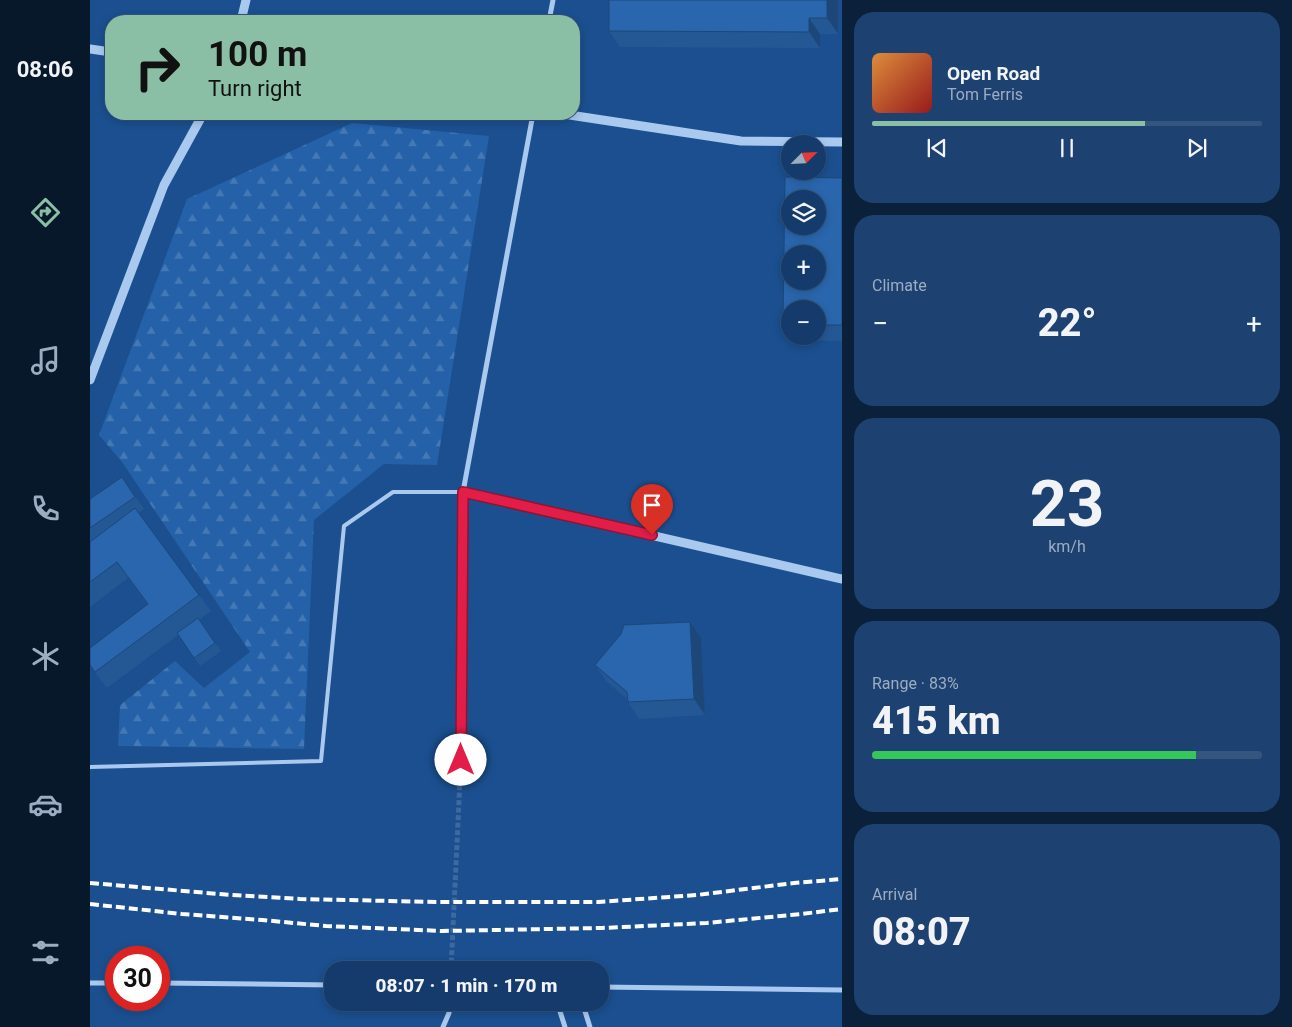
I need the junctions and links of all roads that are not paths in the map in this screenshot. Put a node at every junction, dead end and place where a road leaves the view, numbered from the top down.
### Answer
1 (246, 0) edge
2 (552, 0) edge
3 (242, 15) edge
4 (550, 15) edge
5 (90, 49) edge
6 (105, 51) edge
7 (580, 117) edge
8 (200, 120) edge
9 (532, 120) edge
10 (842, 142) edge
11 (90, 380) edge
12 (463, 492) junction
13 (842, 579) edge
14 (461, 760) tunnel mouth
15 (90, 767) edge
16 (90, 983) edge
17 (105, 983) edge
18 (170, 984) edge
19 (324, 985) edge
20 (609, 987) edge
21 (842, 990) edge
22 (560, 1011) edge
23 (585, 1011) edge
24 (449, 1013) tunnel mouth
25 (443, 1027) edge
26 (565, 1027) edge
27 (590, 1027) edge

1 - 3 street
2 - 4 street
5 - 6 street
7 - 10 street
8 - 11 street
9 - 12 street
12 - 13 street
12 - 14 street
12 - 15 lane
16 - 17 street
18 - 19 street
20 - 21 street
22 - 26 street
23 - 27 street
24 - 25 street

